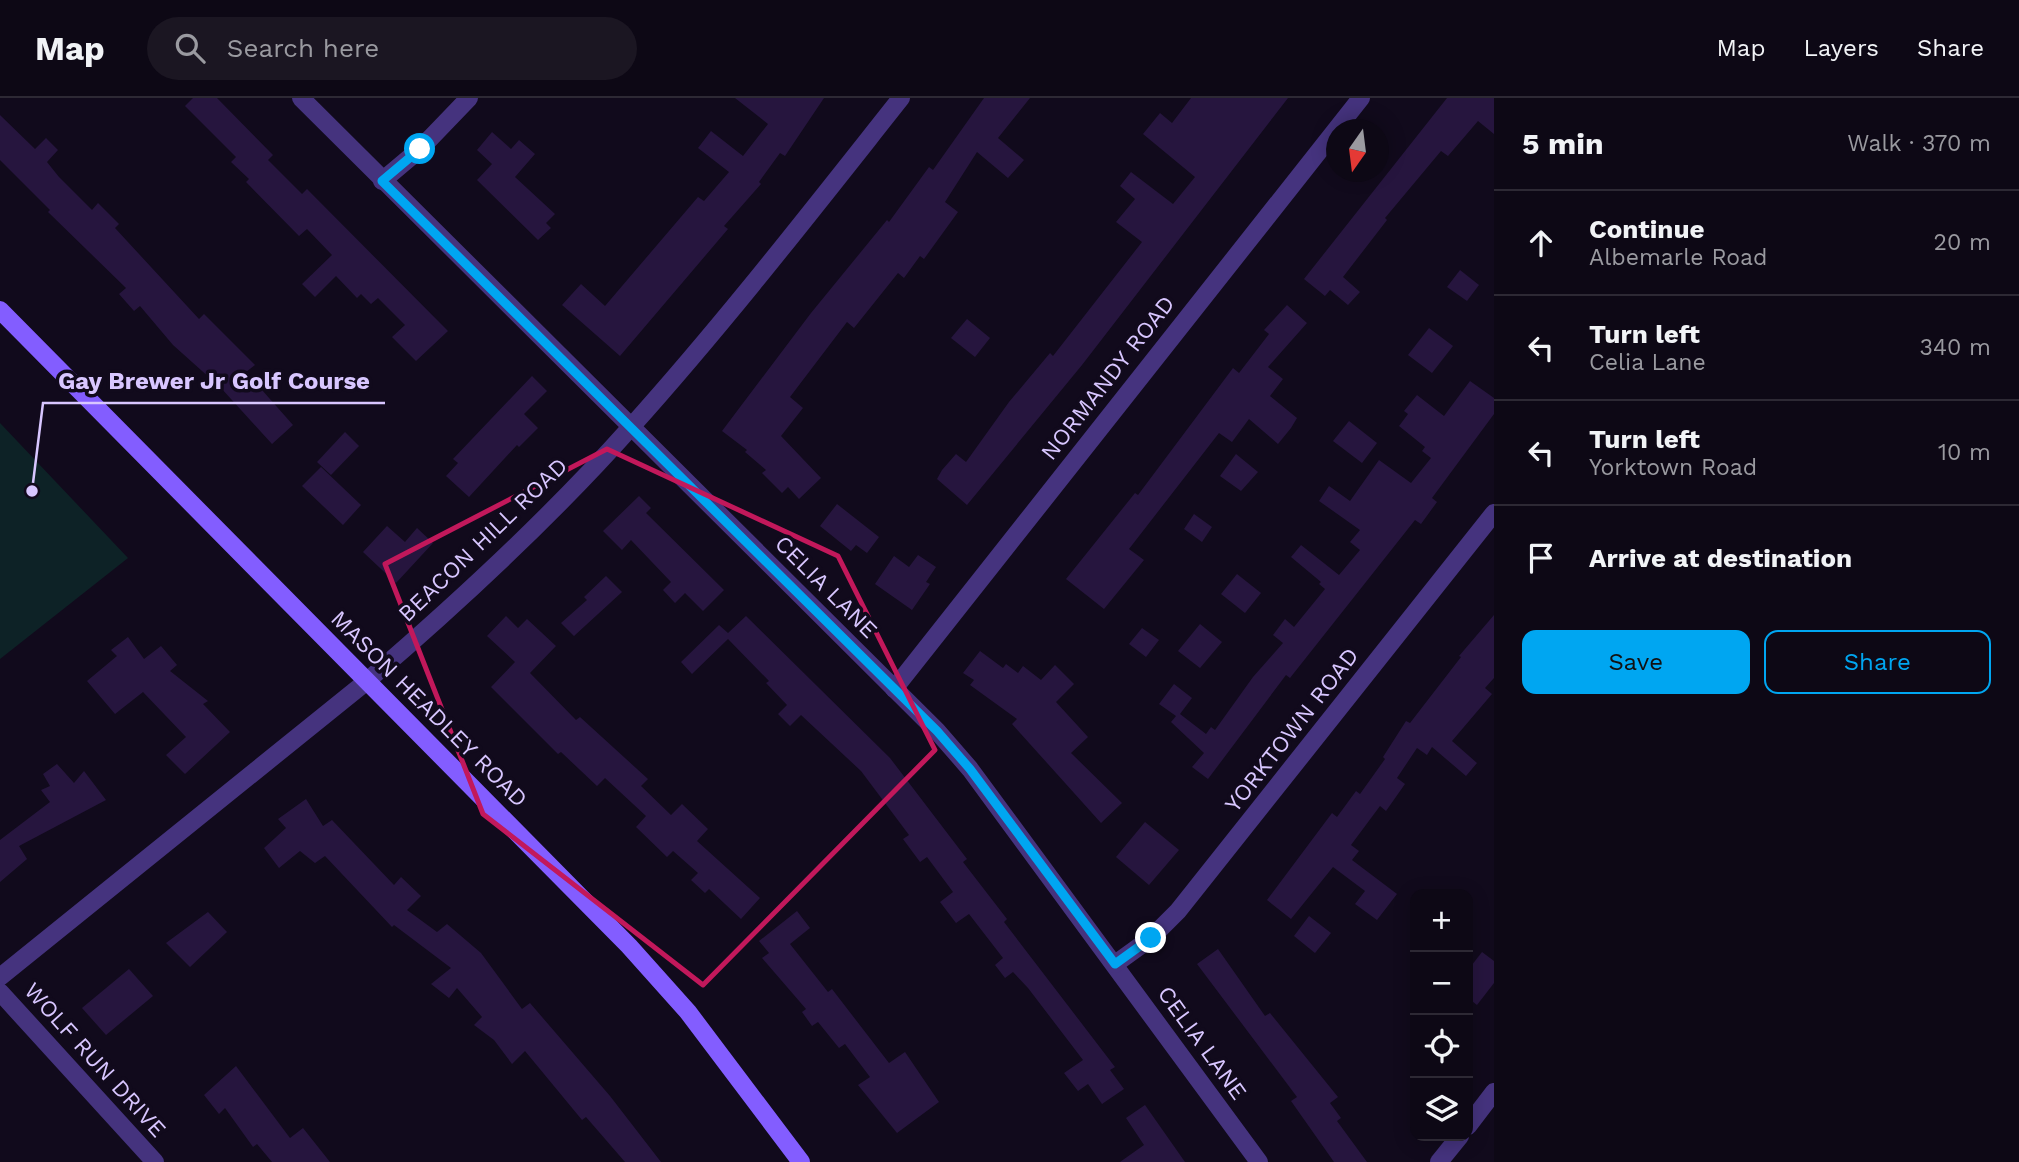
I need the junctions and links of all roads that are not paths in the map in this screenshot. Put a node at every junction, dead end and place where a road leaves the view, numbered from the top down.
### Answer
1 (301, 98) edge
2 (469, 98) edge
3 (901, 98) edge
4 (1361, 98) edge
5 (382, 181) junction
6 (0, 310) edge
7 (630, 429) junction
8 (1494, 513) edge
9 (367, 681) junction
10 (894, 688) junction
11 (1115, 964) junction
12 (0, 977) edge
13 (0, 992) edge
14 (1494, 1093) edge
15 (1473, 1120) edge
16 (1456, 1141) edge
17 (155, 1162) edge
18 (801, 1162) edge
19 (1259, 1162) edge
20 (1439, 1162) edge

1 - 5 street, CELIA LANE
2 - 5 street
3 - 7 street, BEACON HILL ROAD
4 - 10 street, NORMANDY ROAD
5 - 7 street, CELIA LANE
6 - 9 main road, MASON HEADLEY ROAD
7 - 9 street, BEACON HILL ROAD
7 - 10 street, CELIA LANE
8 - 11 street, YORKTOWN ROAD
9 - 12 street, BEACON HILL ROAD
9 - 18 main road, MASON HEADLEY ROAD
10 - 11 street, CELIA LANE
11 - 19 street, CELIA LANE
13 - 17 street, WOLF RUN DRIVE
14 - 15 street
16 - 20 street

